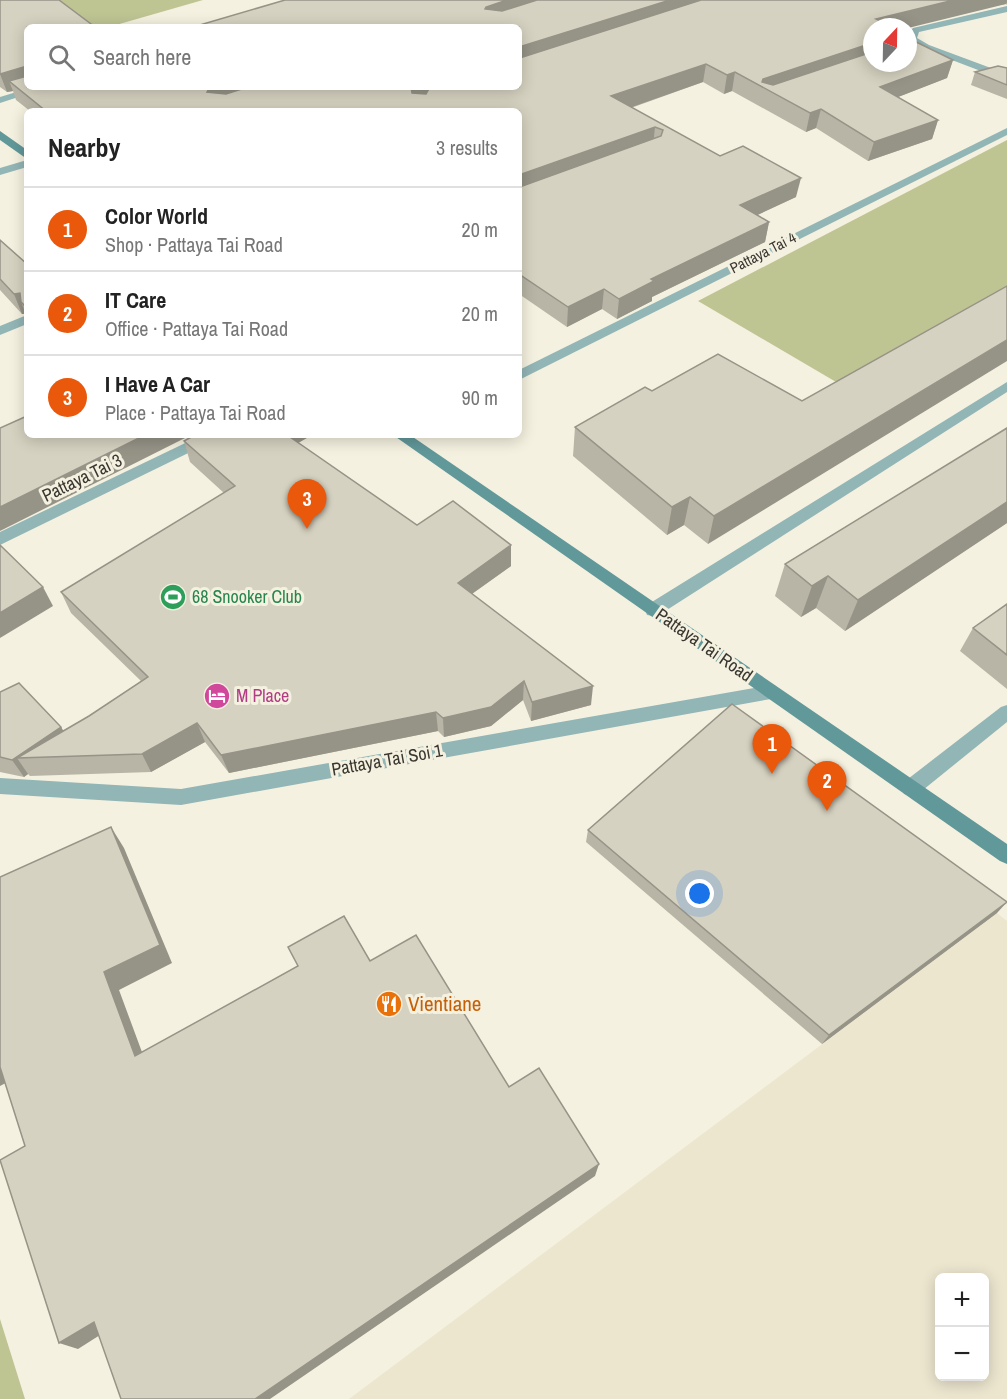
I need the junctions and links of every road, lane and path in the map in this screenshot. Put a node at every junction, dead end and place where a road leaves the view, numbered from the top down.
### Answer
1 (1007, 9) edge
2 (926, 47) junction
3 (917, 50) edge
4 (1007, 78) edge
5 (34, 90) edge
6 (0, 100) edge
7 (1007, 131) edge
8 (0, 134) edge
9 (24, 154) edge
10 (24, 164) edge
11 (0, 172) edge
12 (24, 321) edge
13 (0, 331) edge
14 (522, 374) edge
15 (1007, 386) edge
16 (208, 438) edge
17 (405, 438) edge
18 (0, 540) edge
19 (653, 610) junction
20 (771, 692) junction
21 (1007, 712) edge
22 (0, 786) edge
23 (911, 788) junction
24 (1007, 855) edge

1 - 2 street
2 - 3 street
2 - 4 street
5 - 6 street
7 - 14 street, Pattaya Tai 4
8 - 9 main road
10 - 11 street
12 - 13 street
15 - 19 street
16 - 18 street, Pattaya Tai 3
17 - 19 main road, Pattaya Tai Road
19 - 20 main road, Pattaya Tai Road
20 - 22 street, Pattaya Tai Soi 1
20 - 23 main road, Pattaya Tai Road
21 - 23 street
23 - 24 main road, Pattaya Tai Road

